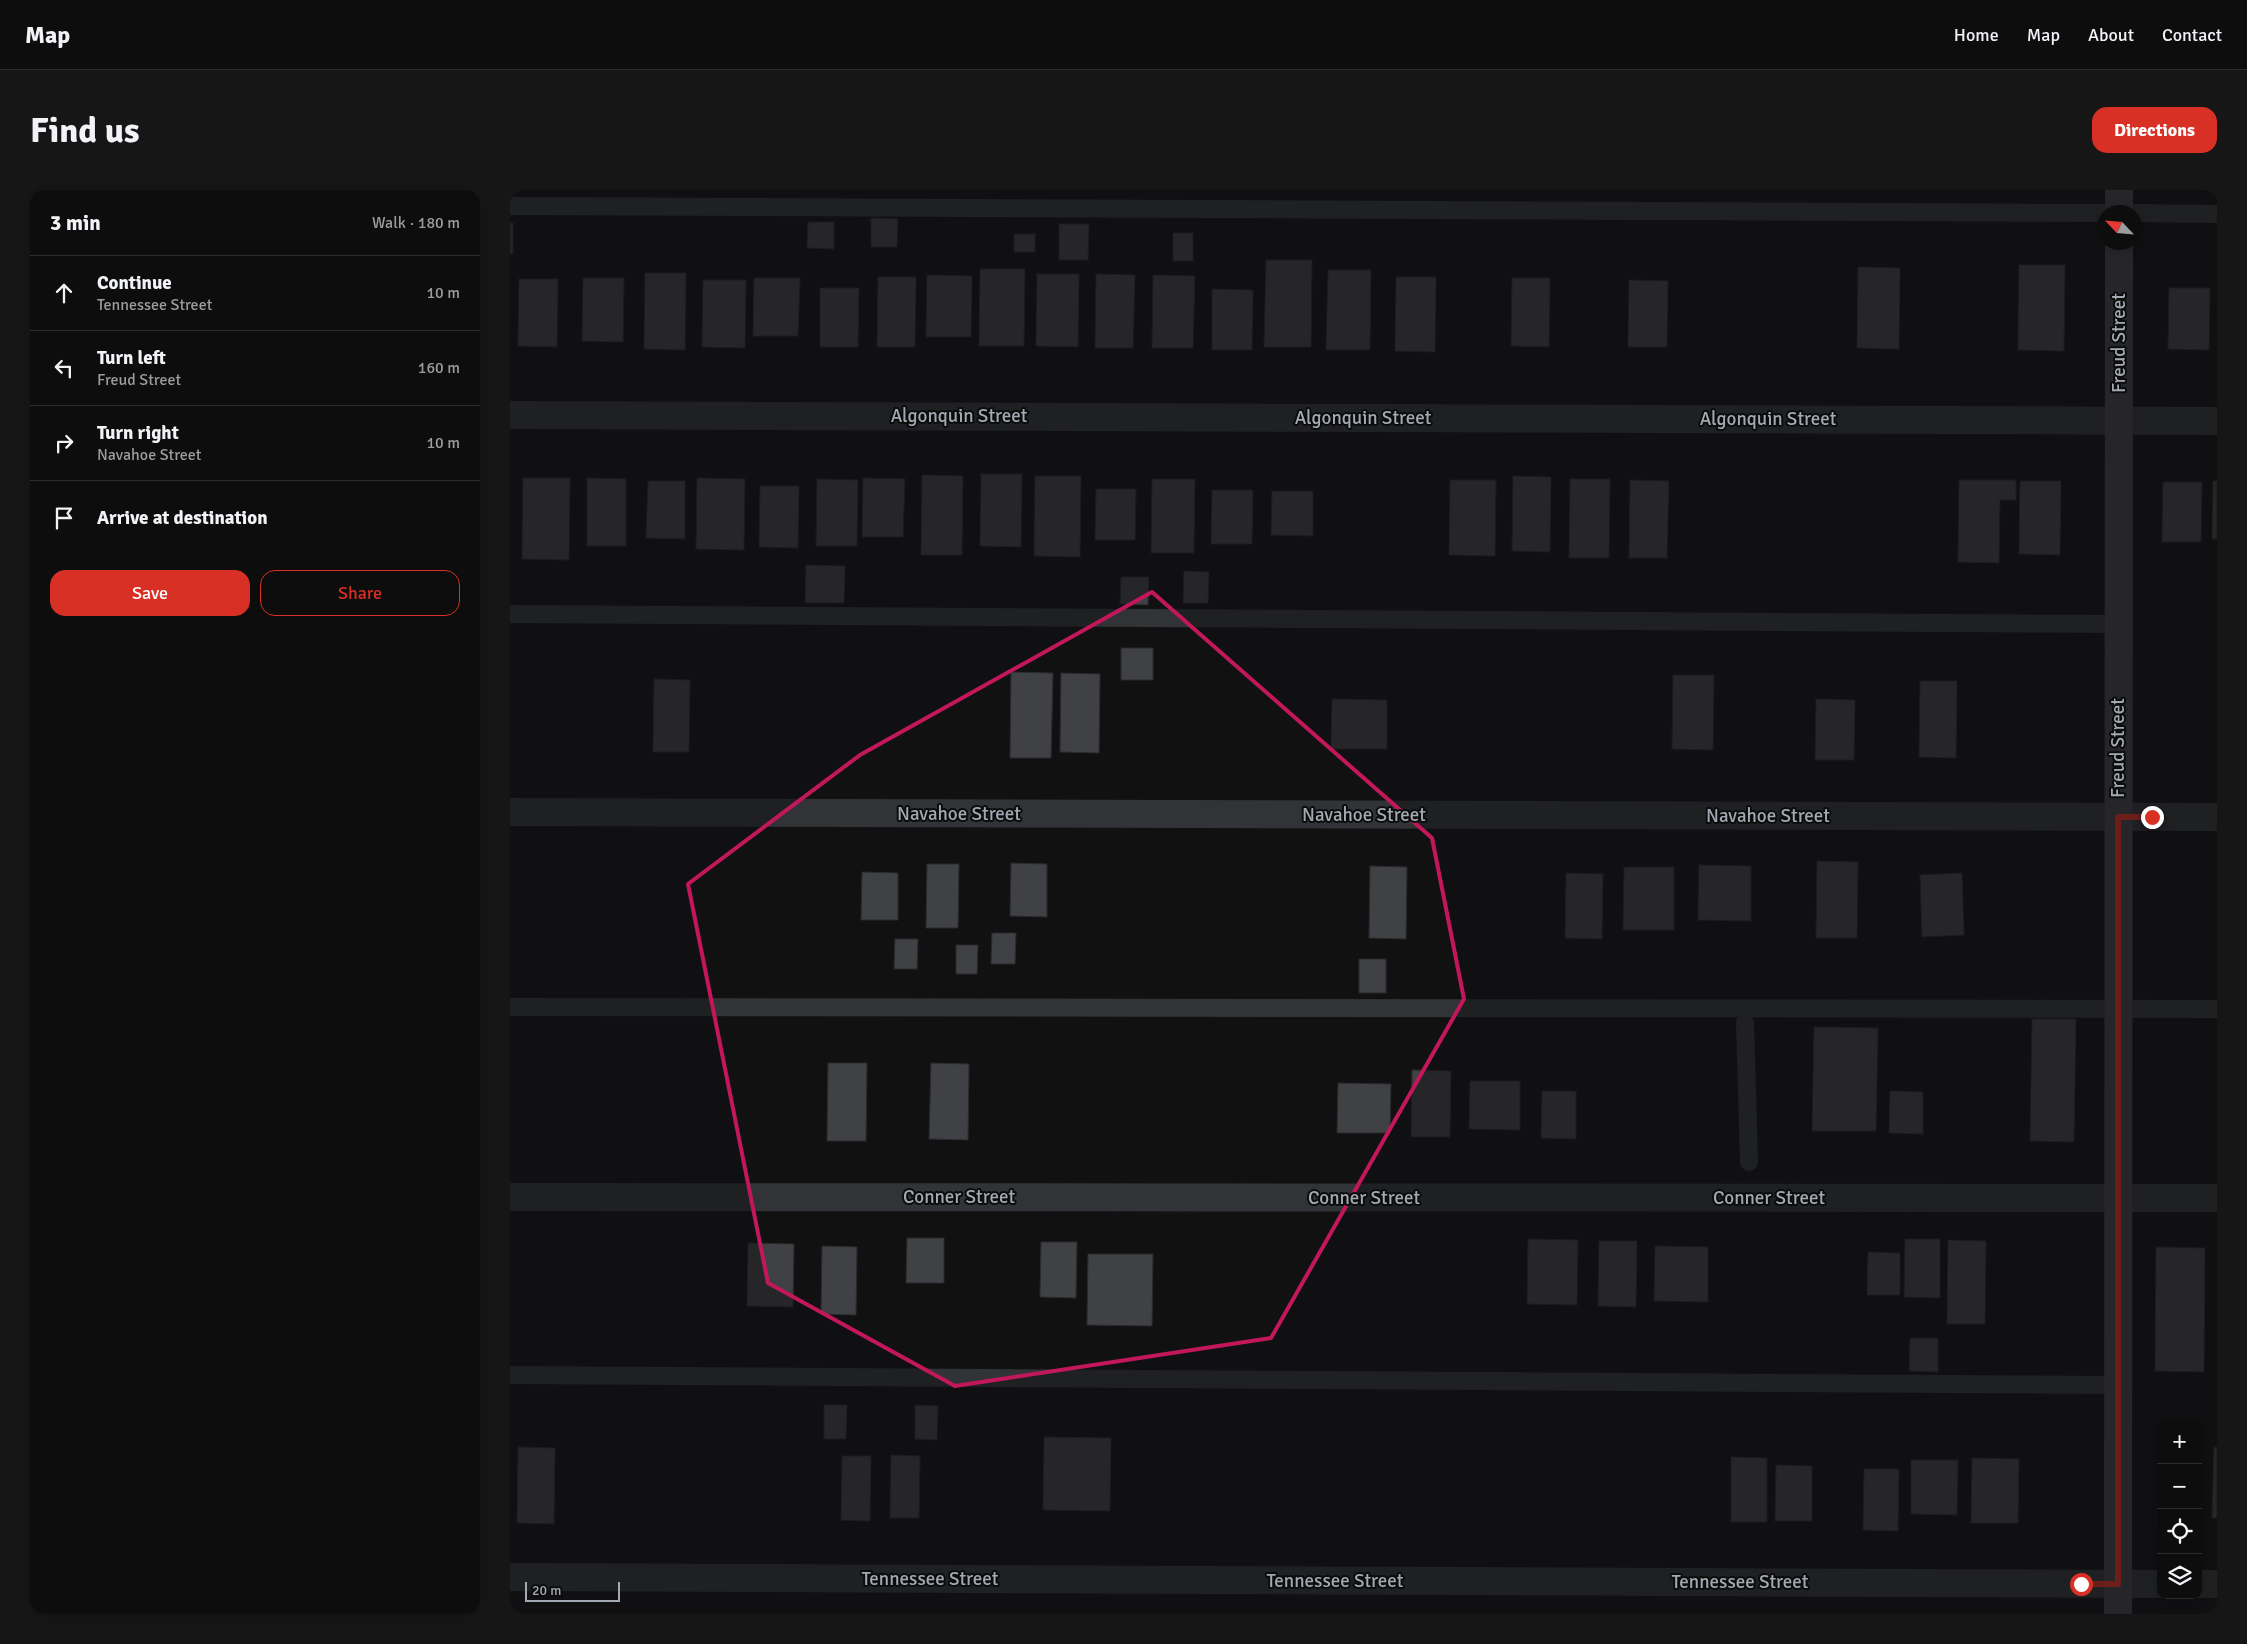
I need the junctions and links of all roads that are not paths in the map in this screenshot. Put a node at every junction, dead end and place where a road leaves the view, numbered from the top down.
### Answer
1 (2119, 190) edge
2 (2119, 205) edge
3 (510, 206) edge
4 (2097, 213) edge
5 (2142, 213) edge
6 (2217, 214) edge
7 (2119, 250) edge
8 (510, 415) edge
9 (2118, 420) junction
10 (2217, 420) edge
11 (510, 614) edge
12 (2118, 624) junction
13 (510, 812) edge
14 (2118, 817) junction
15 (2217, 817) edge
16 (510, 1007) edge
17 (2118, 1010) junction
18 (2217, 1010) edge
19 (1745, 1023) dead end
20 (1749, 1162) dead end
21 (510, 1197) edge
22 (2118, 1198) junction
23 (2217, 1198) edge
24 (510, 1376) edge
25 (2118, 1384) junction
26 (510, 1578) edge
27 (2118, 1584) junction
28 (2157, 1584) edge
29 (2202, 1584) edge
30 (2217, 1584) edge
31 (2118, 1614) edge

1 - 2 street
3 - 4 lane
5 - 6 lane
7 - 9 street, Freud Street
8 - 9 street, Algonquin Street
9 - 10 street, Algonquin Street
9 - 12 street, Freud Street
11 - 12 lane
12 - 14 street, Freud Street
13 - 14 street, Navahoe Street
14 - 15 street, Navahoe Street
14 - 17 street, Freud Street
16 - 17 lane
17 - 18 lane
17 - 22 street, Freud Street
19 - 20 lane
21 - 22 street, Conner Street
22 - 23 street, Conner Street
22 - 25 street, Freud Street
24 - 25 lane
25 - 27 street, Freud Street
26 - 27 street, Tennessee Street
27 - 28 street, Tennessee Street
27 - 31 street, Freud Street
29 - 30 street

